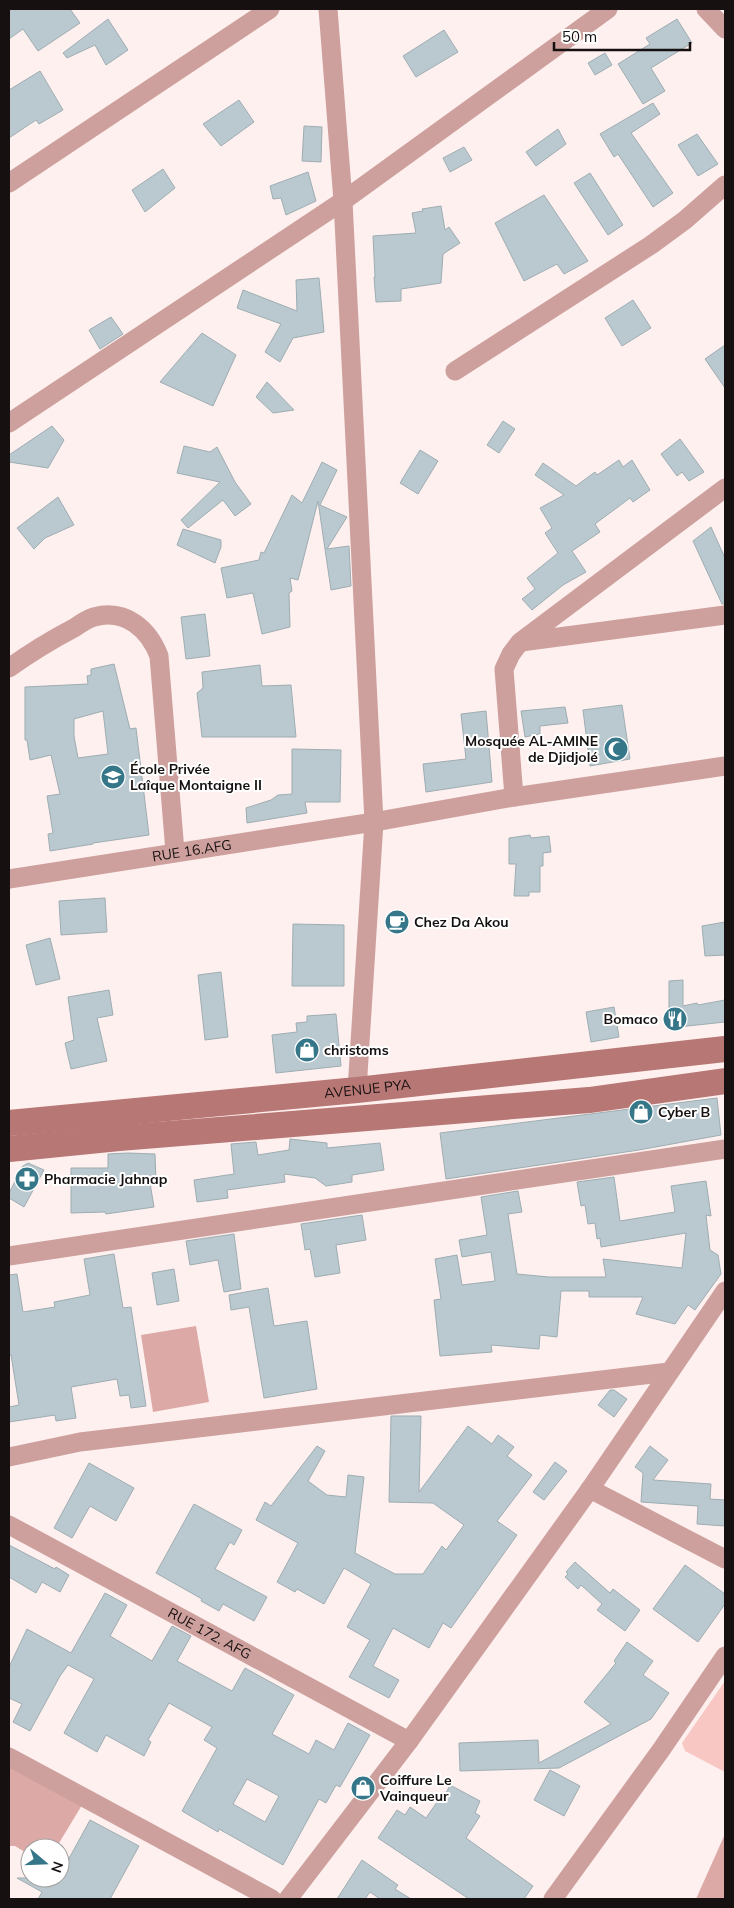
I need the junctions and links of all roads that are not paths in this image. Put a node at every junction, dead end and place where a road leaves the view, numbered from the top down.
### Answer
1 (270, 9) edge
2 (328, 9) edge
3 (608, 9) edge
4 (706, 9) edge
5 (725, 29) edge
6 (9, 183) edge
7 (725, 184) edge
8 (343, 200) junction
9 (455, 371) dead end
10 (9, 423) edge
11 (725, 488) edge
12 (725, 616) edge
13 (520, 642) junction
14 (9, 668) edge
15 (725, 766) edge
16 (514, 797) junction
17 (374, 822) junction
18 (175, 852) junction
19 (9, 879) edge
20 (725, 1049) edge
21 (725, 1081) edge
22 (357, 1090) junction
23 (10, 1123) edge
24 (725, 1149) edge
25 (10, 1154) edge
26 (9, 1256) edge
27 (725, 1291) edge
28 (669, 1372) junction
29 (9, 1457) edge
30 (590, 1488) junction
31 (9, 1525) edge
32 (725, 1559) edge
33 (725, 1656) edge
34 (409, 1741) junction
35 (9, 1757) edge
36 (272, 1899) edge
37 (288, 1899) edge
38 (553, 1899) edge

1 - 6 street
2 - 8 street
3 - 8 street
4 - 5 street
7 - 9 street
8 - 10 street
8 - 17 street
11 - 13 street
12 - 13 street
13 - 16 street
14 - 18 street
15 - 16 street, RUE 16.AFG
16 - 17 street, RUE 16.AFG
17 - 18 street, RUE 16.AFG
17 - 22 street
18 - 19 street, RUE 16.AFG
20 - 22 main road, AVENUE PYA
21 - 25 main road, AVENUE PYA
22 - 23 main road, AVENUE PYA
23 - 25 main road
24 - 26 street
27 - 28 street
28 - 29 street
28 - 30 street
30 - 32 street
30 - 34 street
31 - 34 street, RUE 172. AFG
33 - 38 street
34 - 37 street
35 - 36 street

